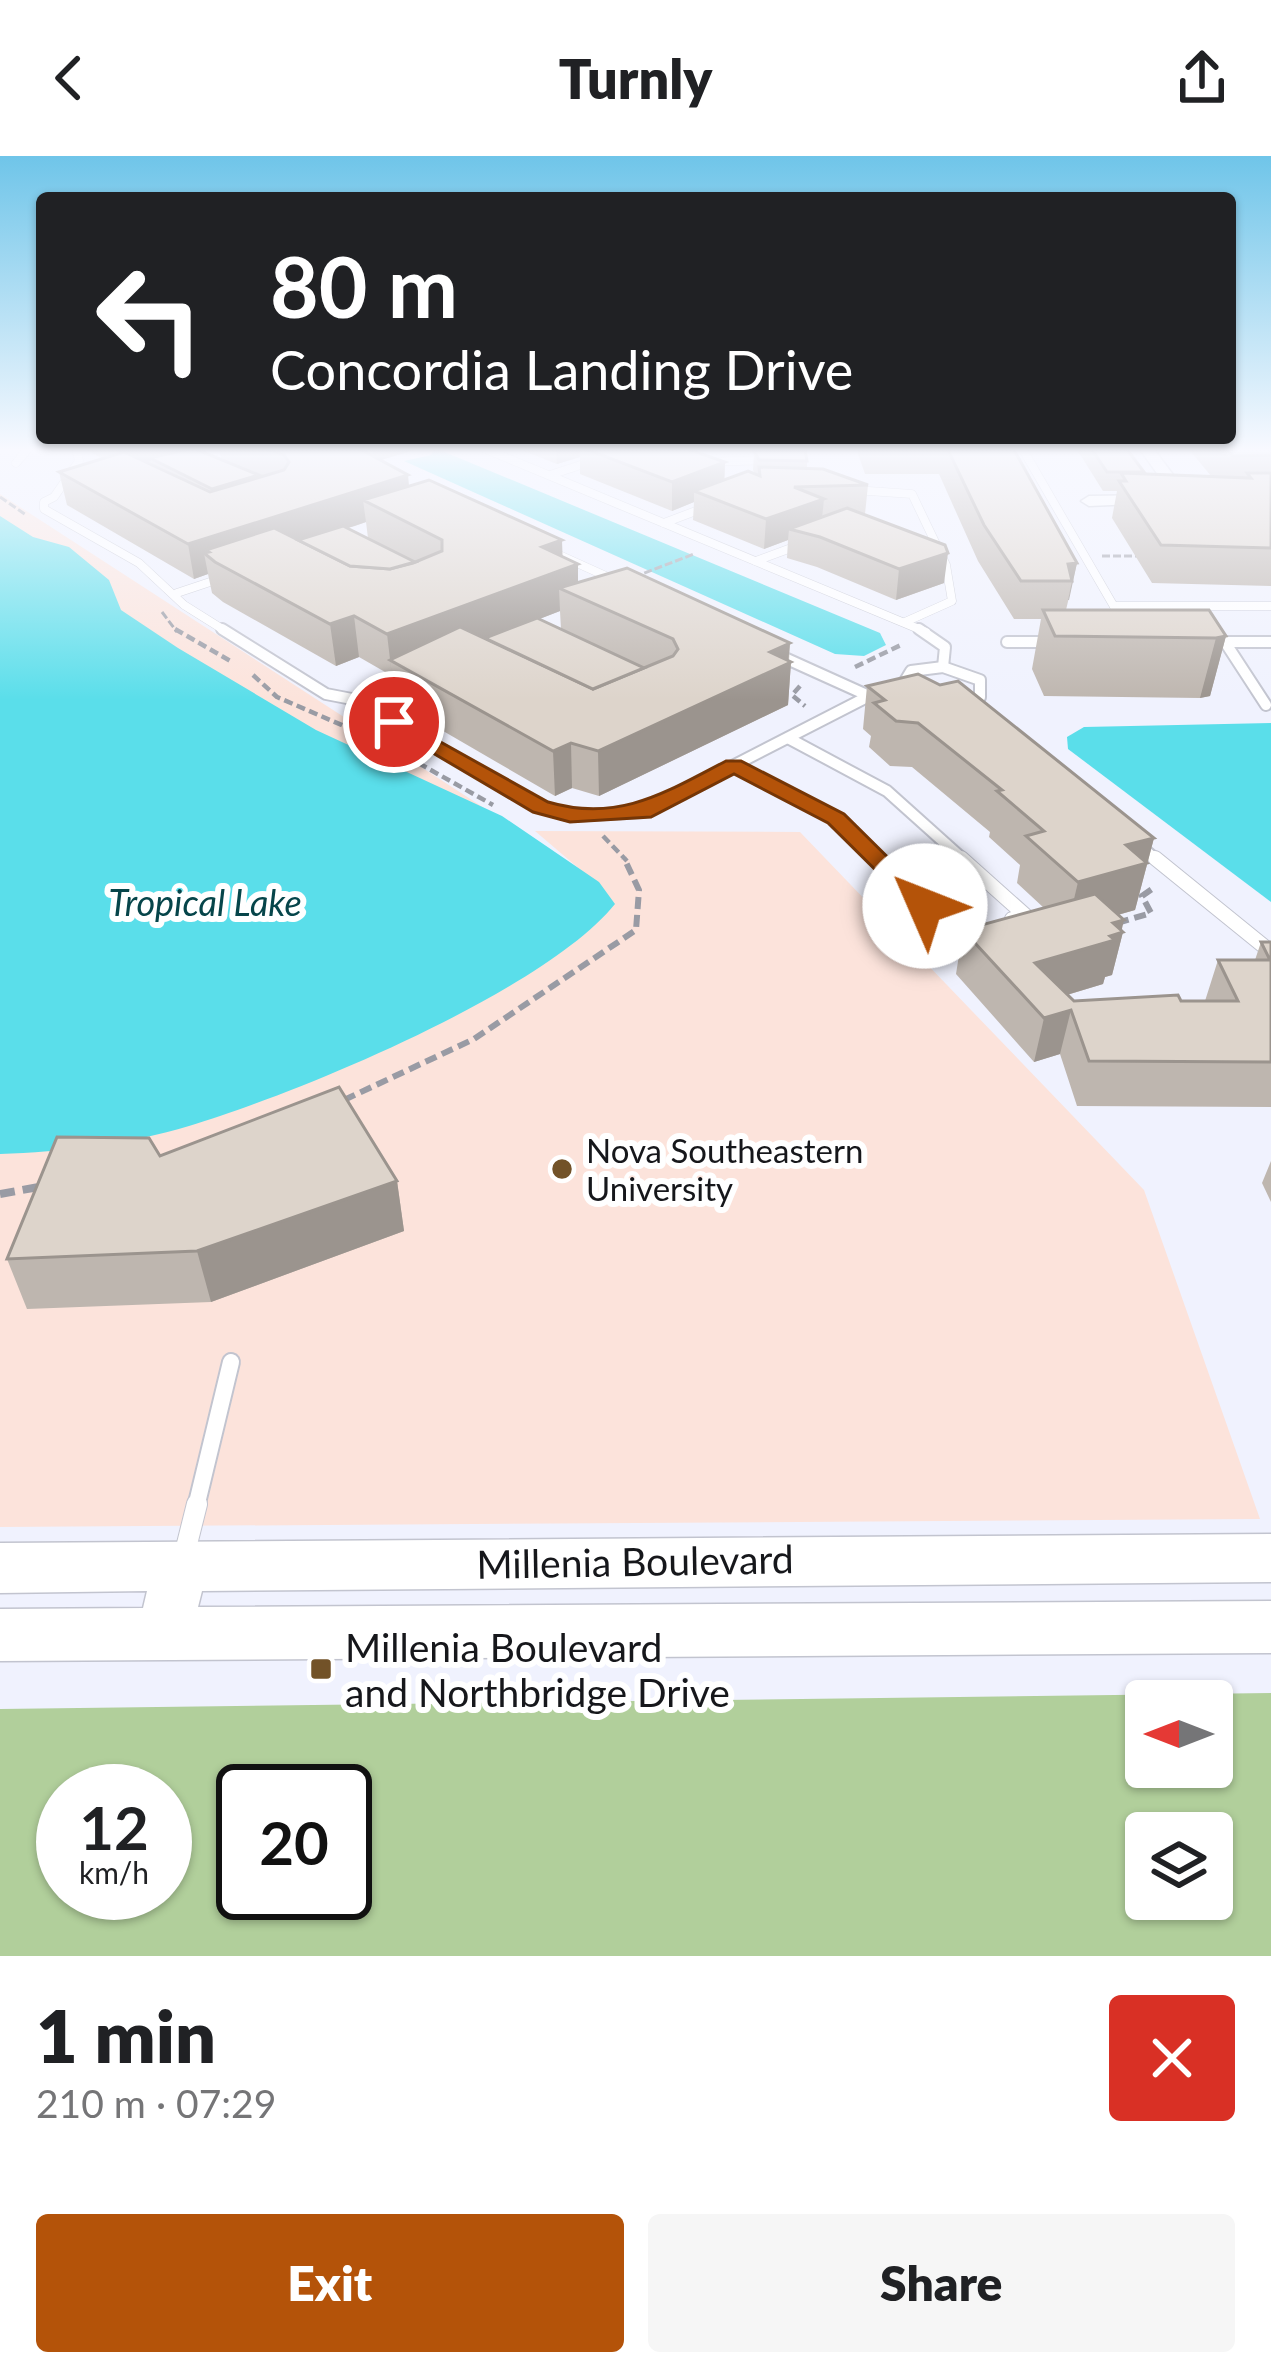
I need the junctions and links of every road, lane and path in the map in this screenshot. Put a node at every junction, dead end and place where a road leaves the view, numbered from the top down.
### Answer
1 (80, 532) edge
2 (686, 532) edge
3 (925, 532) edge
4 (1071, 532) edge
5 (821, 536) edge
6 (530, 542) edge
7 (702, 550) dead end
8 (1085, 556) junction
9 (1143, 556) dead end
10 (756, 561) junction
11 (239, 572) edge
12 (634, 577) edge
13 (637, 590) edge
14 (177, 593) junction
15 (1114, 606) junction
16 (1271, 606) edge
17 (159, 607) dead end
18 (904, 622) junction
19 (913, 639) dead end
20 (1007, 642) dead end
21 (1071, 642) edge
22 (1134, 642) edge
23 (1202, 642) edge
24 (1225, 642) junction
25 (1271, 642) edge
26 (758, 646) edge
27 (877, 656) junction
28 (900, 665) dead end
29 (943, 667) junction
30 (878, 670) dead end
31 (421, 675) edge
32 (825, 676) junction
33 (905, 692) junction
34 (775, 695) edge
35 (792, 695) junction
36 (869, 696) junction
37 (357, 700) junction
38 (964, 704) junction
39 (1266, 705) dead end
40 (977, 714) edge
41 (830, 716) junction
42 (788, 738) junction
43 (734, 766) junction
44 (496, 807) dead end
45 (1118, 828) edge
46 (591, 832) dead end
47 (1158, 885) dead end
48 (1124, 893) edge
49 (1142, 896) junction
50 (1098, 928) edge
51 (1271, 952) edge
52 (331, 1106) edge
53 (56, 1185) edge
54 (0, 1194) edge
55 (231, 1362) dead end
56 (1271, 1558) edge
57 (182, 1565) junction
58 (0, 1568) edge
59 (1271, 1627) edge
60 (164, 1634) junction
61 (0, 1636) edge

1 - 14 lane
2 - 10 lane
3 - 18 lane
4 - 8 lane
5 - 10 lane
6 - 13 lane
7 - 12 path
8 - 9 path
8 - 15 lane
10 - 18 lane
11 - 14 lane
14 - 37 lane
15 - 16 lane
15 - 22 lane
17 - 44 path
18 - 29 lane
19 - 27 path
20 - 21 lane
23 - 24 lane
24 - 25 lane
24 - 39 lane
26 - 32 lane
27 - 28 path
27 - 30 path
27 - 32 path
29 - 33 lane
29 - 38 lane
31 - 37 lane
32 - 35 path
32 - 36 lane
33 - 36 lane
33 - 38 lane
34 - 35 path
35 - 41 path
36 - 41 lane
37 - 43 lane
38 - 40 lane
41 - 42 lane
42 - 43 lane
42 - 43 lane
45 - 51 lane
46 - 52 path
47 - 49 path
48 - 49 path
49 - 50 path
53 - 54 path
55 - 57 lane
56 - 57 street, Millenia Boulevard
57 - 58 street, Millenia Boulevard
57 - 60 street
59 - 60 street, Millenia Boulevard
60 - 61 street, Millenia Boulevard

